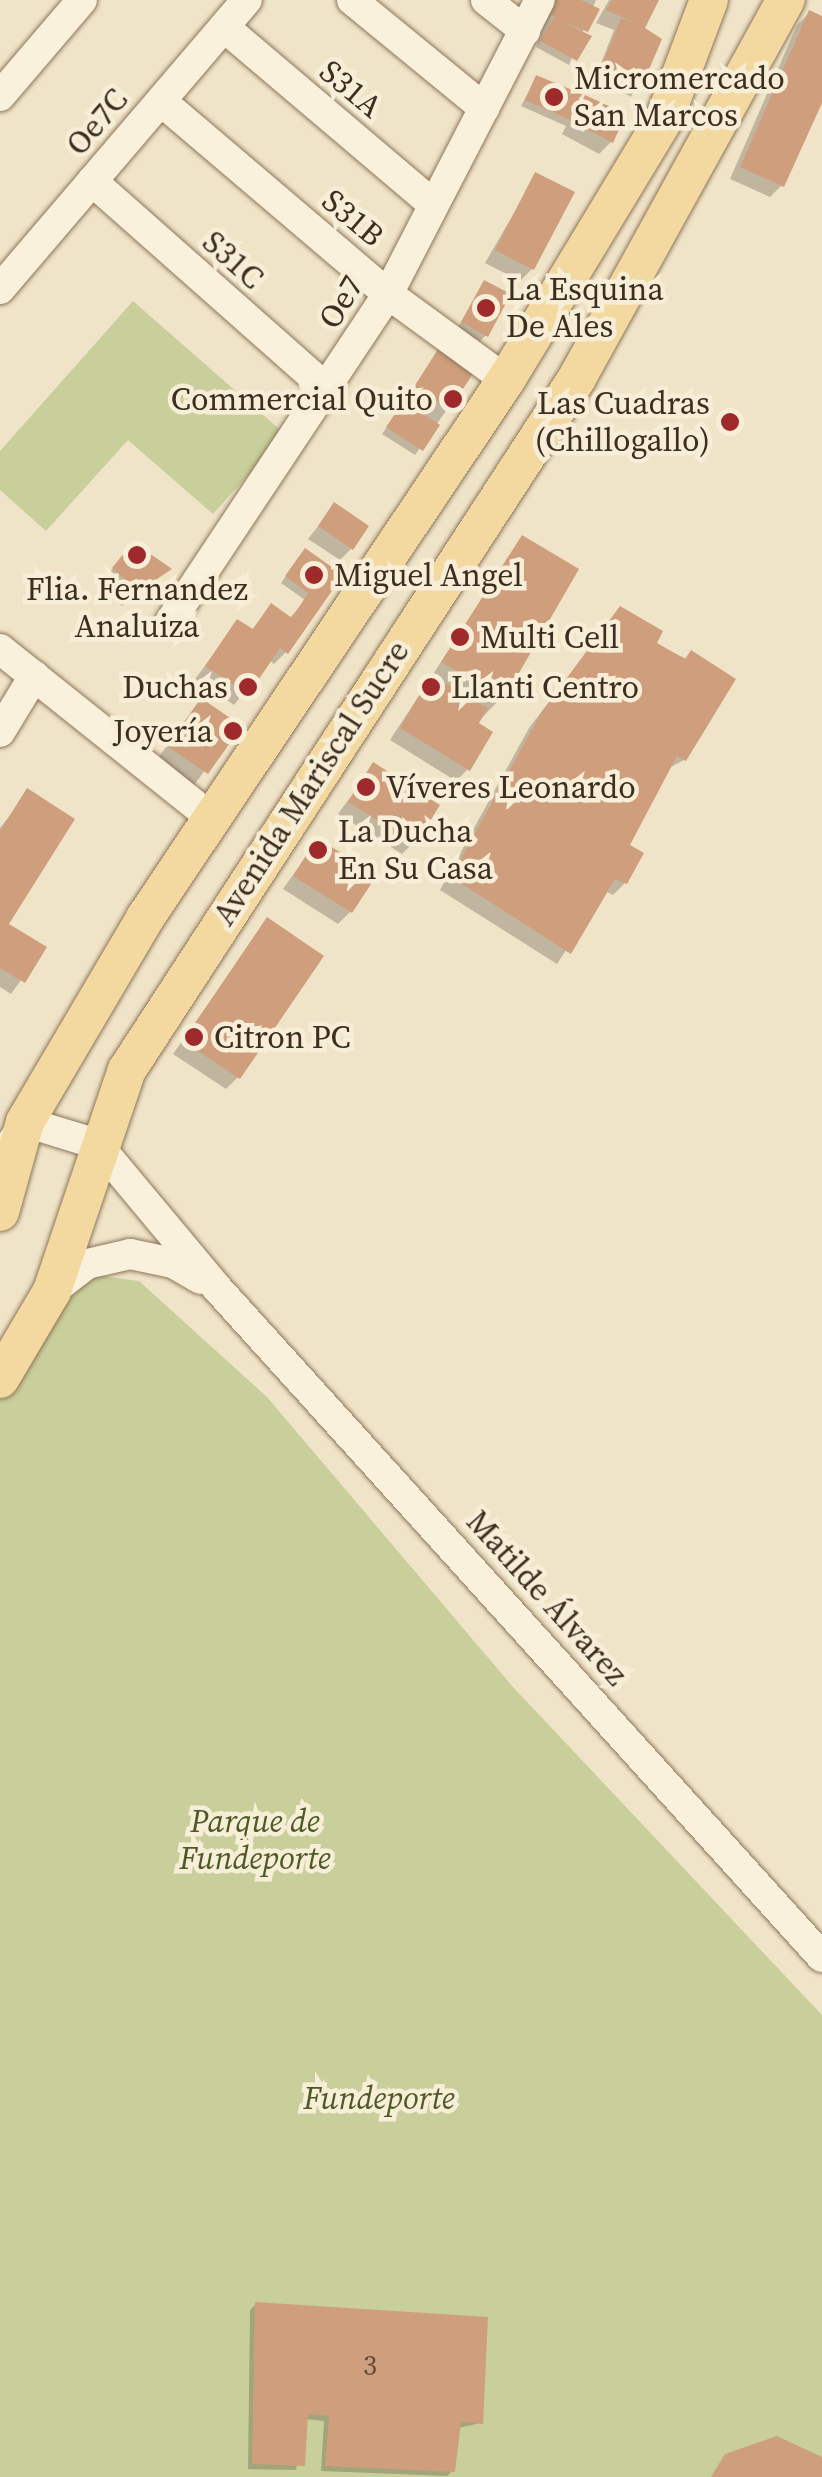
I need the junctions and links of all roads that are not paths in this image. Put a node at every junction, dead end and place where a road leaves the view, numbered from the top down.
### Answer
1 (82, 0) edge
2 (247, 0) edge
3 (352, 0) edge
4 (486, 0) edge
5 (540, 0) edge
6 (709, 0) edge
7 (726, 0) edge
8 (786, 0) edge
9 (224, 27) junction
10 (525, 31) junction
11 (0, 96) edge
12 (161, 101) junction
13 (484, 108) junction
14 (668, 112) junction
15 (92, 181) junction
16 (433, 204) junction
17 (0, 290) edge
18 (388, 294) junction
19 (506, 380) junction
20 (328, 390) junction
21 (170, 622) dead end
22 (0, 649) edge
23 (34, 676) junction
24 (0, 732) edge
25 (209, 816) junction
26 (25, 1122) junction
27 (97, 1144) junction
28 (0, 1160) edge
29 (0, 1212) edge
30 (216, 1288) junction
31 (52, 1292) junction
32 (6, 1359) edge
33 (822, 1958) edge

1 - 11 street
2 - 9 street, Oe7C
3 - 13 street
4 - 10 street
5 - 10 street, Oe7
6 - 14 main road, Avenida Mariscal Sucre
7 - 14 main road
8 - 27 main road, Avenida Mariscal Sucre
9 - 12 street, Oe7C
9 - 16 street, S31A
10 - 13 street, Oe7
12 - 15 street, Oe7C
12 - 18 street, S31B
13 - 16 street, Oe7
14 - 19 main road, Avenida Mariscal Sucre
15 - 17 street, Oe7C
15 - 20 street, S31C
16 - 18 street, Oe7
18 - 19 street, S31B
18 - 20 street, Oe7
19 - 25 main road, Avenida Mariscal Sucre
20 - 21 street, Oe7
22 - 23 street
23 - 24 street
23 - 25 street
25 - 26 main road, Avenida Mariscal Sucre
26 - 27 street
26 - 28 street
26 - 29 main road, Avenida Mariscal Sucre
27 - 30 street, Matilde Álvarez
27 - 31 main road, Avenida Mariscal Sucre
30 - 31 street, Matilde Álvarez
30 - 33 street, Matilde Álvarez
31 - 32 main road, Avenida Mariscal Sucre

